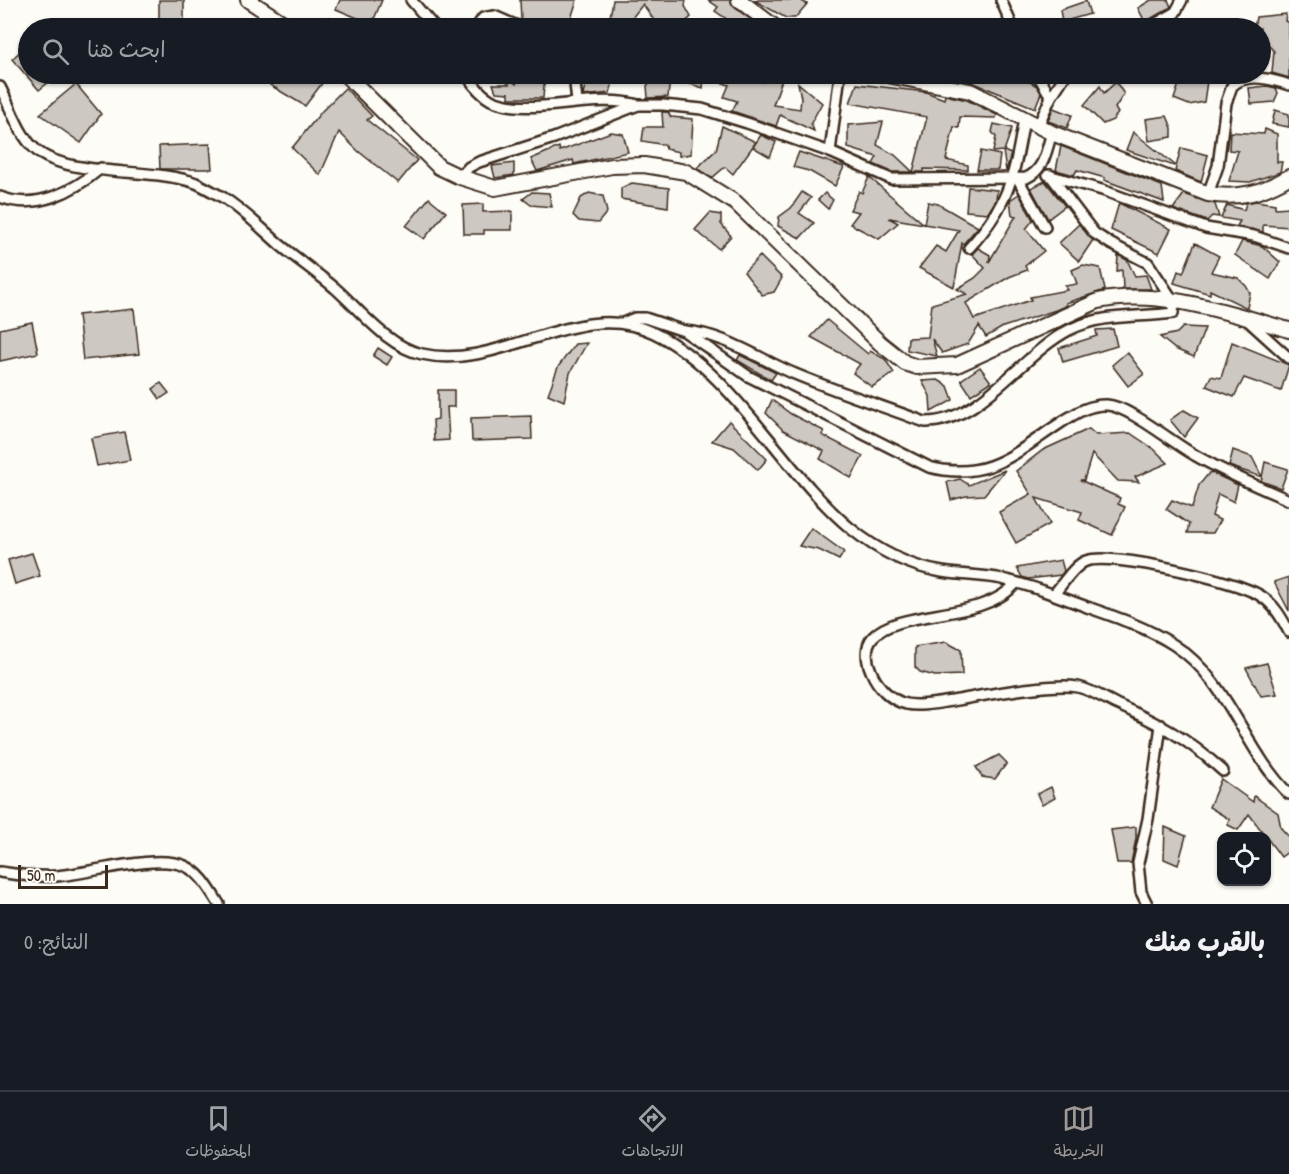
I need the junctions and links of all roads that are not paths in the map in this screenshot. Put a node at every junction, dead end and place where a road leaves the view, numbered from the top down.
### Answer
1 (248, 0) edge
2 (411, 0) edge
3 (739, 0) edge
4 (1000, 0) edge
5 (1182, 0) edge
6 (276, 18) edge
7 (426, 18) edge
8 (483, 18) edge
9 (499, 18) edge
10 (763, 18) edge
11 (1008, 18) edge
12 (1166, 18) edge
13 (1271, 80) edge
14 (355, 84) edge
15 (475, 84) edge
16 (575, 84) edge
17 (839, 84) edge
18 (931, 84) edge
19 (1043, 84) edge
20 (1059, 84) edge
21 (1235, 84) edge
22 (1289, 85) edge
23 (0, 87) edge
24 (1051, 97) junction
25 (576, 102) junction
26 (638, 105) junction
27 (1024, 119) junction
28 (1038, 126) junction
29 (1052, 133) junction
30 (830, 152) junction
31 (101, 168) junction
32 (1038, 172) junction
33 (1050, 175) junction
34 (460, 177) junction
35 (1289, 177) edge
36 (1015, 180) junction
37 (1208, 194) junction
38 (0, 197) edge
39 (1045, 227) dead end
40 (969, 248) dead end
41 (1289, 248) edge
42 (1174, 302) junction
43 (1245, 317) junction
44 (623, 323) junction
45 (1289, 330) edge
46 (684, 331) junction
47 (714, 353) junction
48 (1289, 358) edge
49 (702, 366) junction
50 (1289, 500) edge
51 (1016, 583) junction
52 (1054, 594) junction
53 (1289, 632) edge
54 (1161, 725) junction
55 (1223, 771) dead end
56 (1289, 794) edge
57 (0, 872) edge
58 (219, 904) edge
59 (1147, 904) edge

1 - 6 street
2 - 7 street
3 - 10 street
4 - 11 street
5 - 12 street
8 - 9 street
13 - 22 street
14 - 34 street
15 - 25 street
16 - 25 street
17 - 30 street
18 - 27 street
19 - 24 street
20 - 24 street
21 - 37 street
23 - 31 street
24 - 28 street
25 - 26 street
26 - 30 street
26 - 34 street
27 - 28 street
27 - 36 street
28 - 29 street
29 - 32 street
29 - 37 street
30 - 36 street
31 - 38 street
31 - 44 street
32 - 33 street
32 - 36 street
33 - 41 street
33 - 42 street
34 - 42 street
35 - 37 street
36 - 39 street
36 - 40 street
42 - 43 street
42 - 46 street
43 - 45 street
43 - 48 street
44 - 46 street
44 - 49 street
46 - 47 street
47 - 49 street
47 - 50 street
49 - 51 street
51 - 52 street
51 - 54 street
52 - 53 street
52 - 56 street
54 - 55 street
54 - 59 street
57 - 58 street

